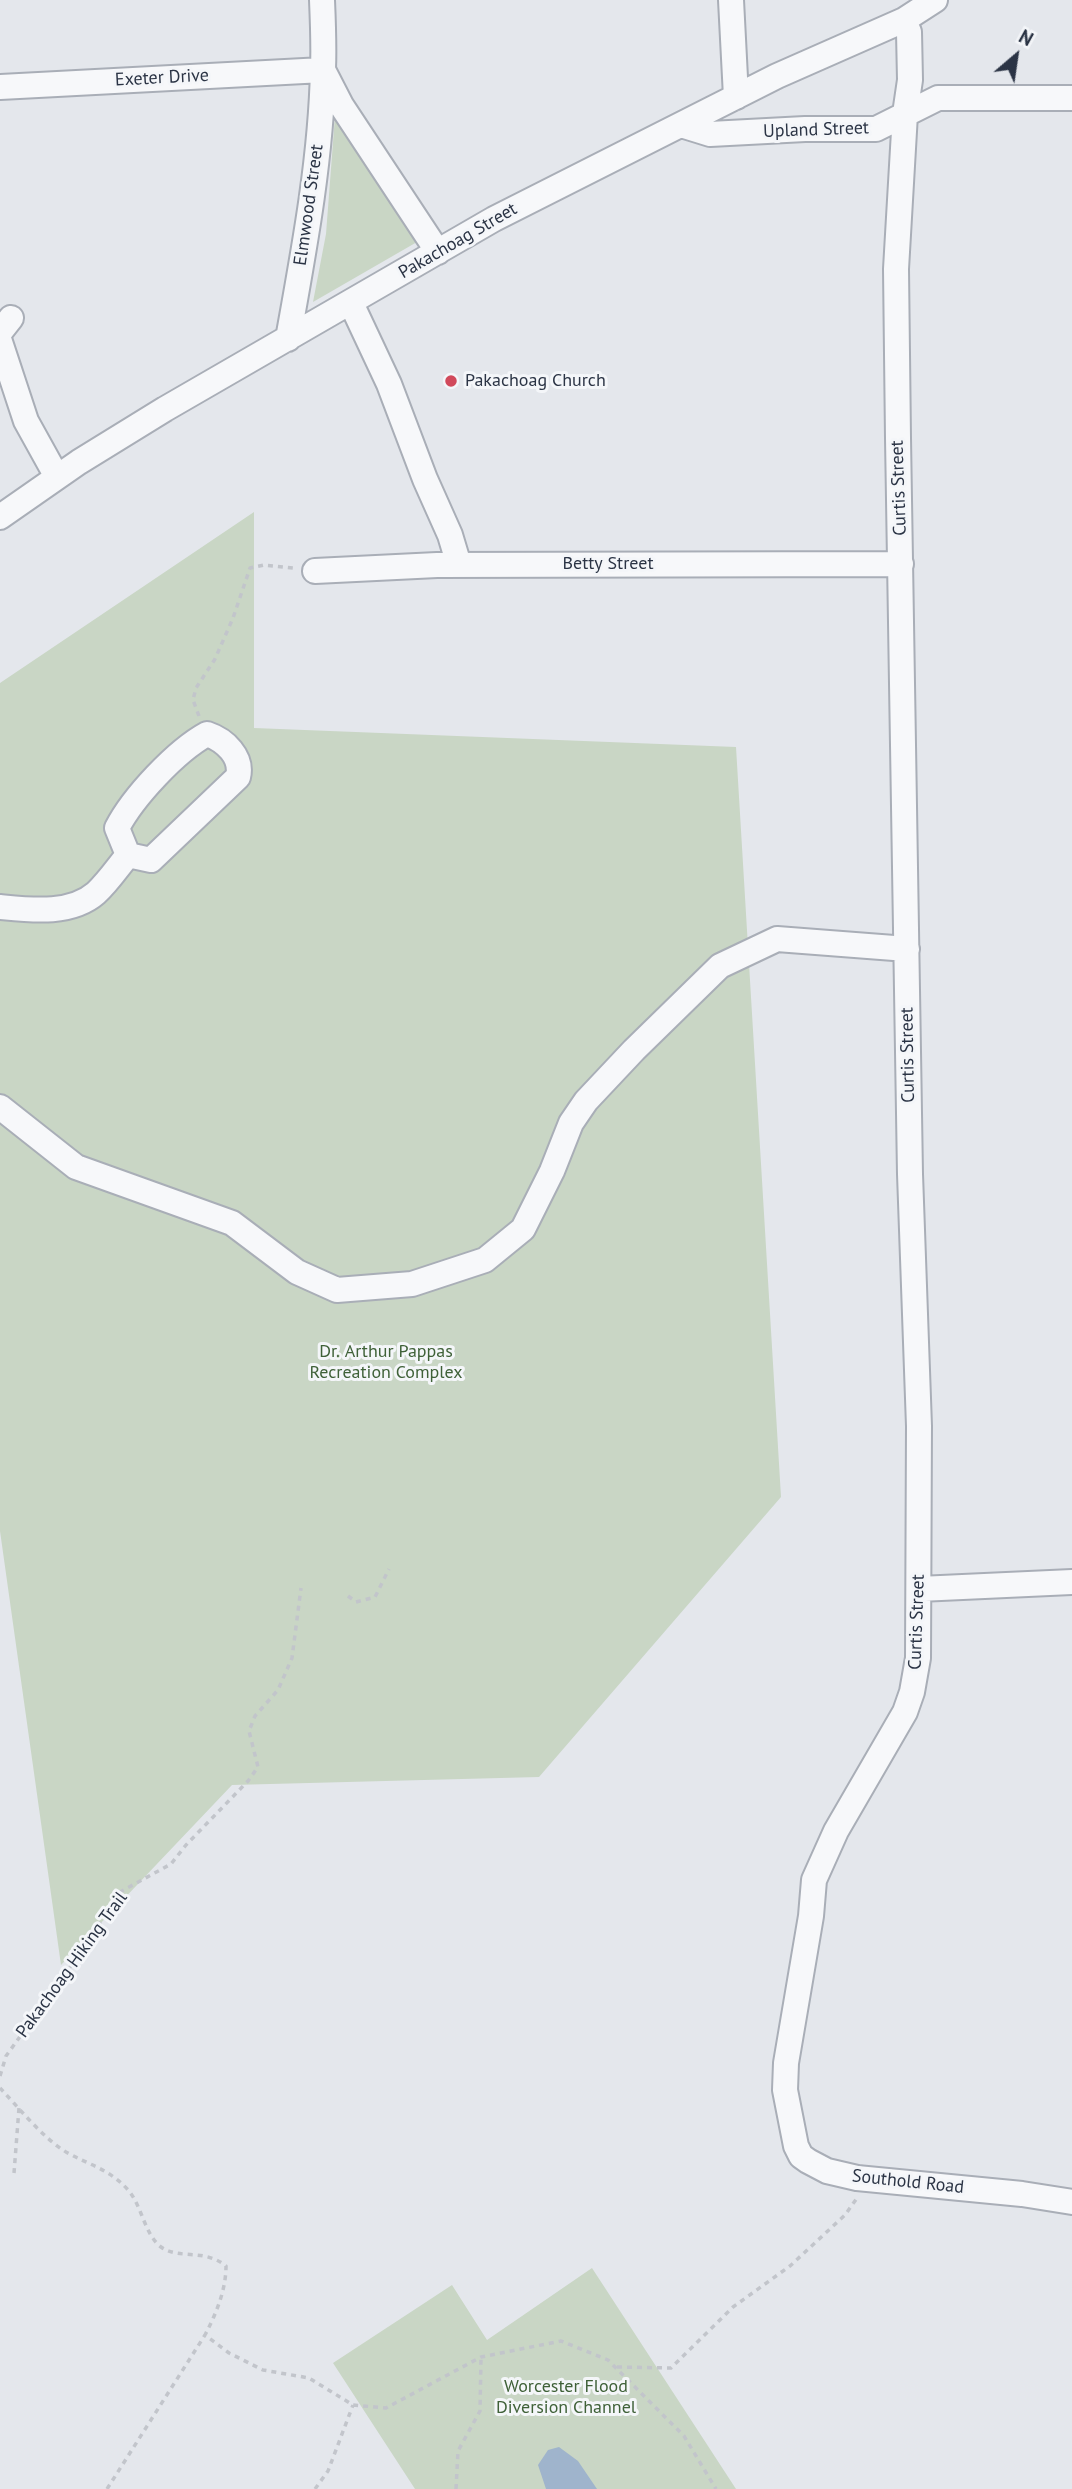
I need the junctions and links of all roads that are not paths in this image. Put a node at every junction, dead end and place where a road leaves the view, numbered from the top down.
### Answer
1 (322, 0) edge
2 (731, 0) edge
3 (935, 0) edge
4 (904, 20) junction
5 (323, 70) junction
6 (0, 87) edge
7 (736, 97) junction
8 (1072, 98) edge
9 (905, 114) junction
10 (681, 125) junction
11 (438, 252) junction
12 (351, 303) junction
13 (288, 339) junction
14 (0, 342) edge
15 (57, 477) junction
16 (0, 517) edge
17 (901, 564) junction
18 (459, 565) junction
19 (315, 570) road end
20 (128, 855) junction
21 (0, 907) edge
22 (907, 949) junction
23 (0, 1107) edge
24 (1072, 1582) edge
25 (919, 1589) junction
26 (786, 2063) joint
27 (1072, 2202) edge

1 - 5 street, Elmwood Street
2 - 7 street
3 - 4 street, Pakachoag Street
4 - 7 street, Pakachoag Street
4 - 9 street, Curtis Street
5 - 6 street, Exeter Drive
5 - 11 street, Elmwood Street
5 - 13 street, Elmwood Street
7 - 10 street, Pakachoag Street
8 - 9 street, Upland Street
9 - 10 street, Upland Street
9 - 17 street, Curtis Street
10 - 11 street, Pakachoag Street
11 - 12 street, Pakachoag Street
12 - 13 street, Pakachoag Street
12 - 18 street
13 - 15 street, Pakachoag Street
14 - 15 street
15 - 16 street, Pakachoag Street
17 - 18 street, Betty Street
17 - 22 street, Curtis Street
18 - 19 street, Betty Street
20 - 20 street
20 - 21 street
22 - 23 street
22 - 25 street, Curtis Street
24 - 25 street
25 - 26 street, Curtis Street
26 - 27 street, Southold Road

